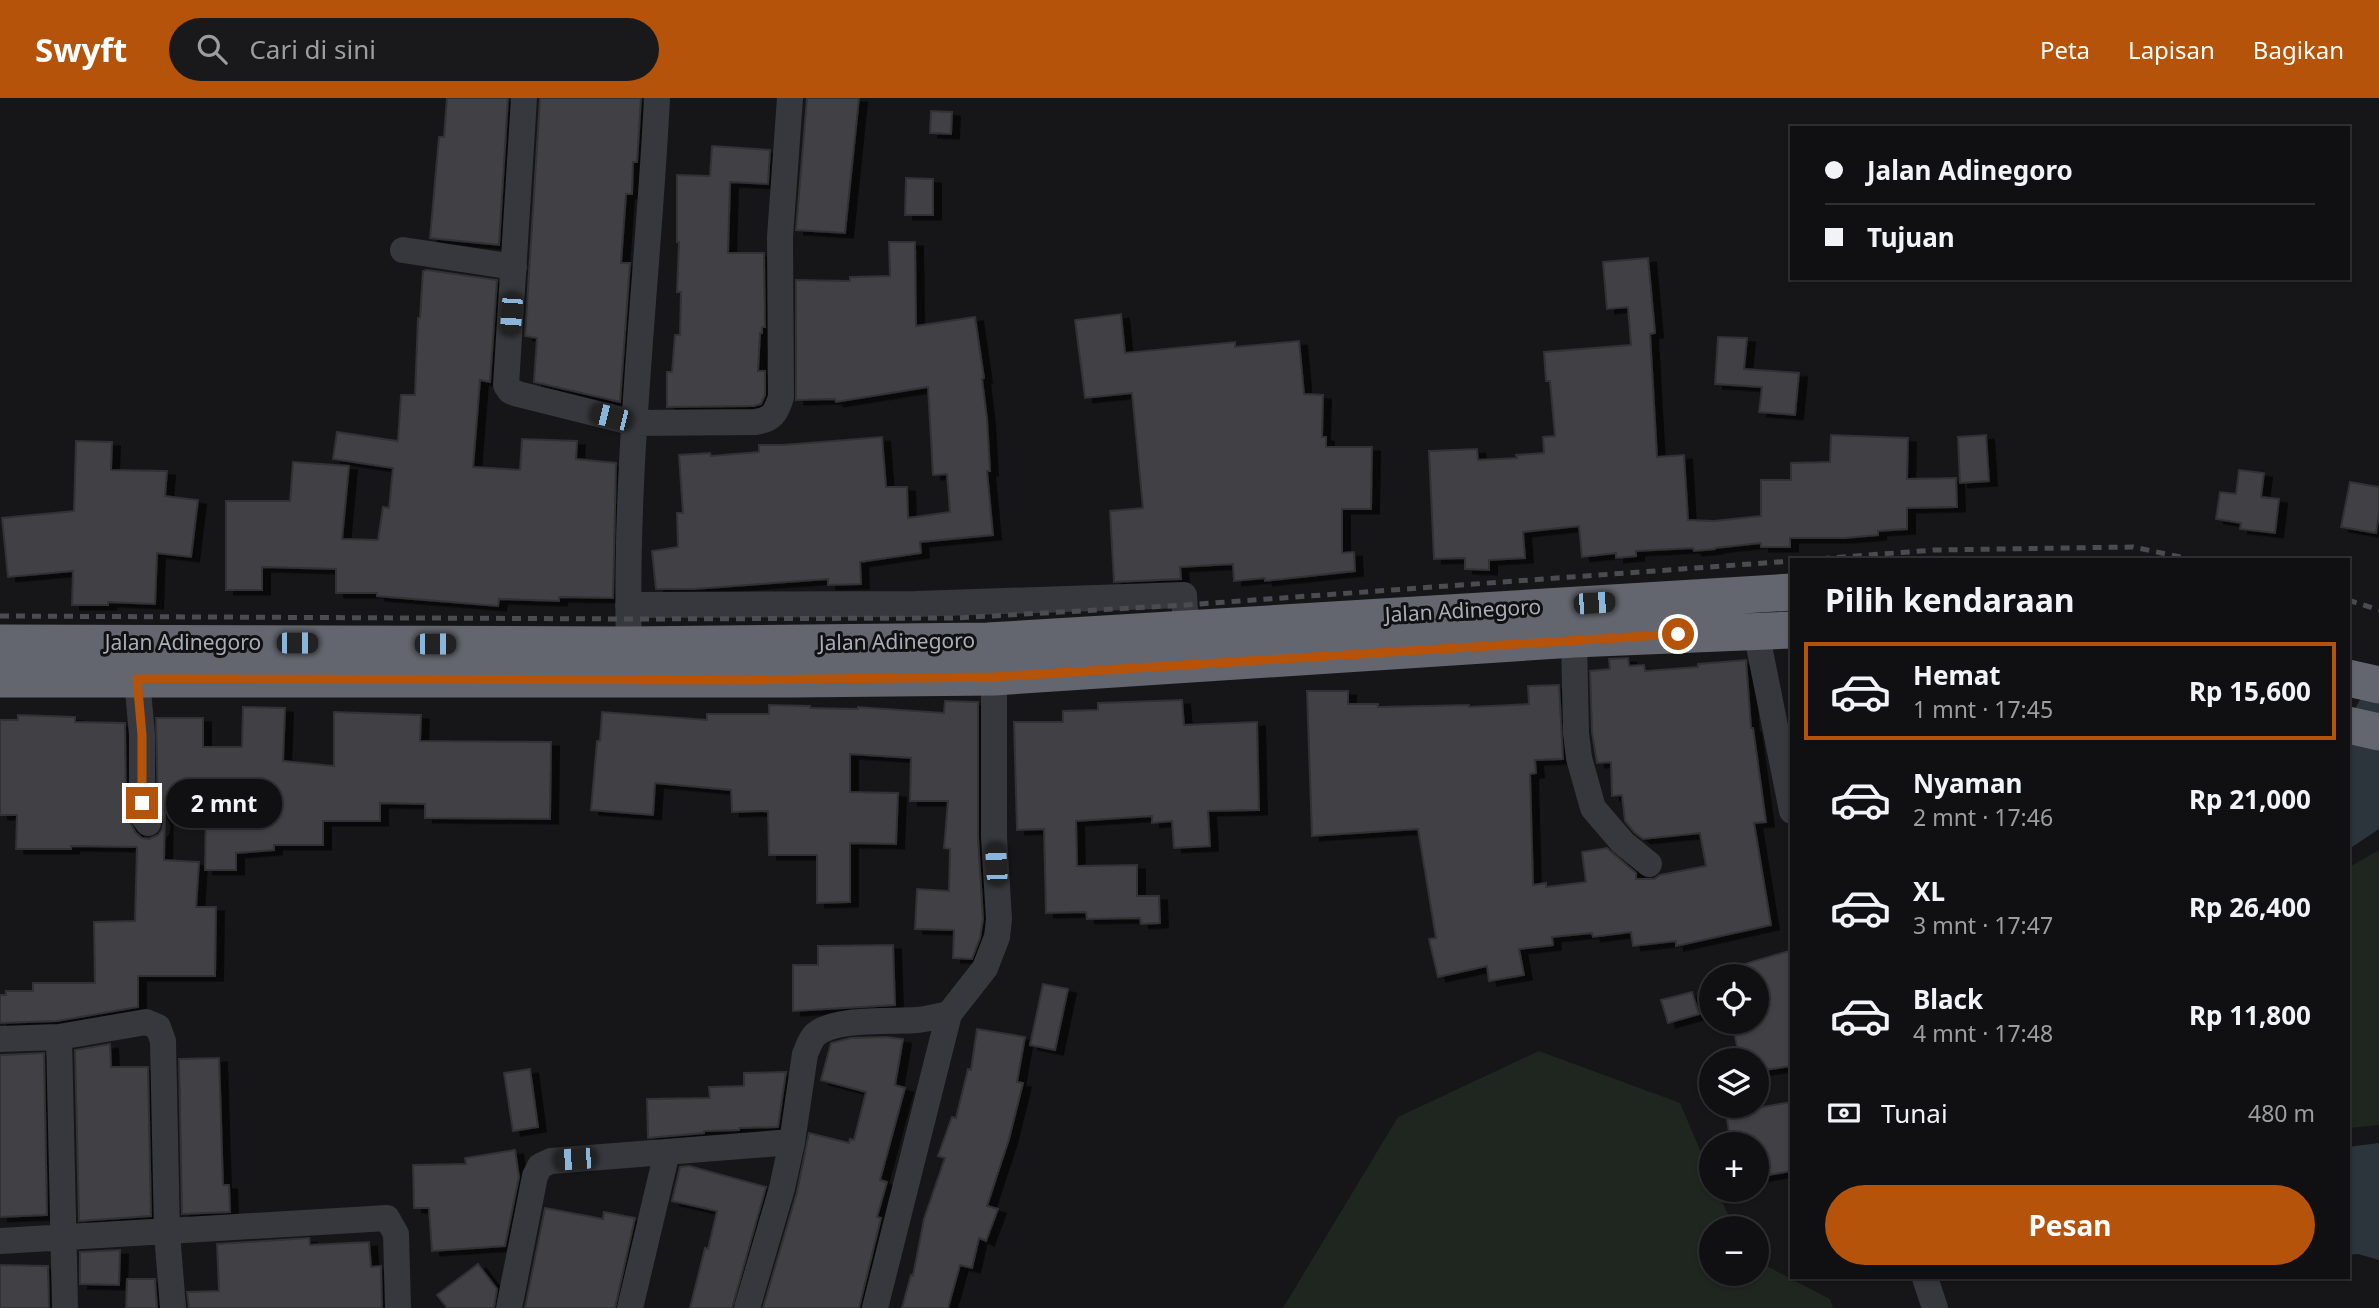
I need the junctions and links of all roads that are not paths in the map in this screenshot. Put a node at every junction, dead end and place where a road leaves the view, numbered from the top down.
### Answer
1 (524, 98) edge
2 (657, 98) edge
3 (790, 98) edge
4 (403, 250) dead end
5 (514, 267) junction
6 (634, 423) junction
7 (1790, 592) edge
8 (628, 605) junction
9 (1186, 628) junction
10 (1756, 631) junction
11 (1790, 631) edge
12 (1096, 635) junction
13 (1574, 639) junction
14 (0, 642) edge
15 (48, 642) junction
16 (629, 645) junction
17 (1098, 672) junction
18 (994, 677) junction
19 (2350, 678) edge
20 (0, 679) edge
21 (47, 679) junction
22 (137, 679) junction
23 (2379, 685) edge
24 (2350, 725) edge
25 (2379, 732) edge
26 (1790, 801) edge
27 (148, 823) dead end
28 (1649, 864) dead end
29 (949, 1014) junction
30 (59, 1037) junction
31 (0, 1040) edge
32 (792, 1142) junction
33 (667, 1152) junction
34 (167, 1233) junction
35 (62, 1239) junction
36 (0, 1241) edge
37 (1925, 1279) edge
38 (65, 1308) edge
39 (173, 1308) edge
40 (398, 1308) edge
41 (509, 1308) edge
42 (630, 1308) edge
43 (747, 1308) edge
44 (875, 1308) edge
45 (1935, 1308) edge

1 - 5 street
2 - 6 street
3 - 6 street
4 - 5 street
5 - 6 street
6 - 8 street
7 - 9 highway, Jalan Adinegoro
8 - 9 street
8 - 16 street
9 - 12 highway, Jalan Adinegoro
10 - 11 highway, Jalan Adinegoro
10 - 13 highway, Jalan Adinegoro
10 - 26 street
12 - 16 highway, Jalan Adinegoro
12 - 17 highway
13 - 17 highway, Jalan Adinegoro
13 - 28 street
14 - 15 highway, Jalan Adinegoro
15 - 16 highway, Jalan Adinegoro
15 - 21 highway
17 - 18 highway, Jalan Adinegoro
18 - 22 highway, Jalan Adinegoro
18 - 29 street
19 - 23 highway
20 - 21 highway, Jalan Adinegoro
21 - 22 highway, Jalan Adinegoro
22 - 27 street
24 - 25 highway
29 - 32 street
29 - 44 street
30 - 31 street
30 - 34 street
30 - 35 street
32 - 33 street
32 - 43 street
33 - 41 street
33 - 42 street
34 - 35 street
34 - 39 street
34 - 40 street
35 - 36 street
35 - 38 street
37 - 45 street

